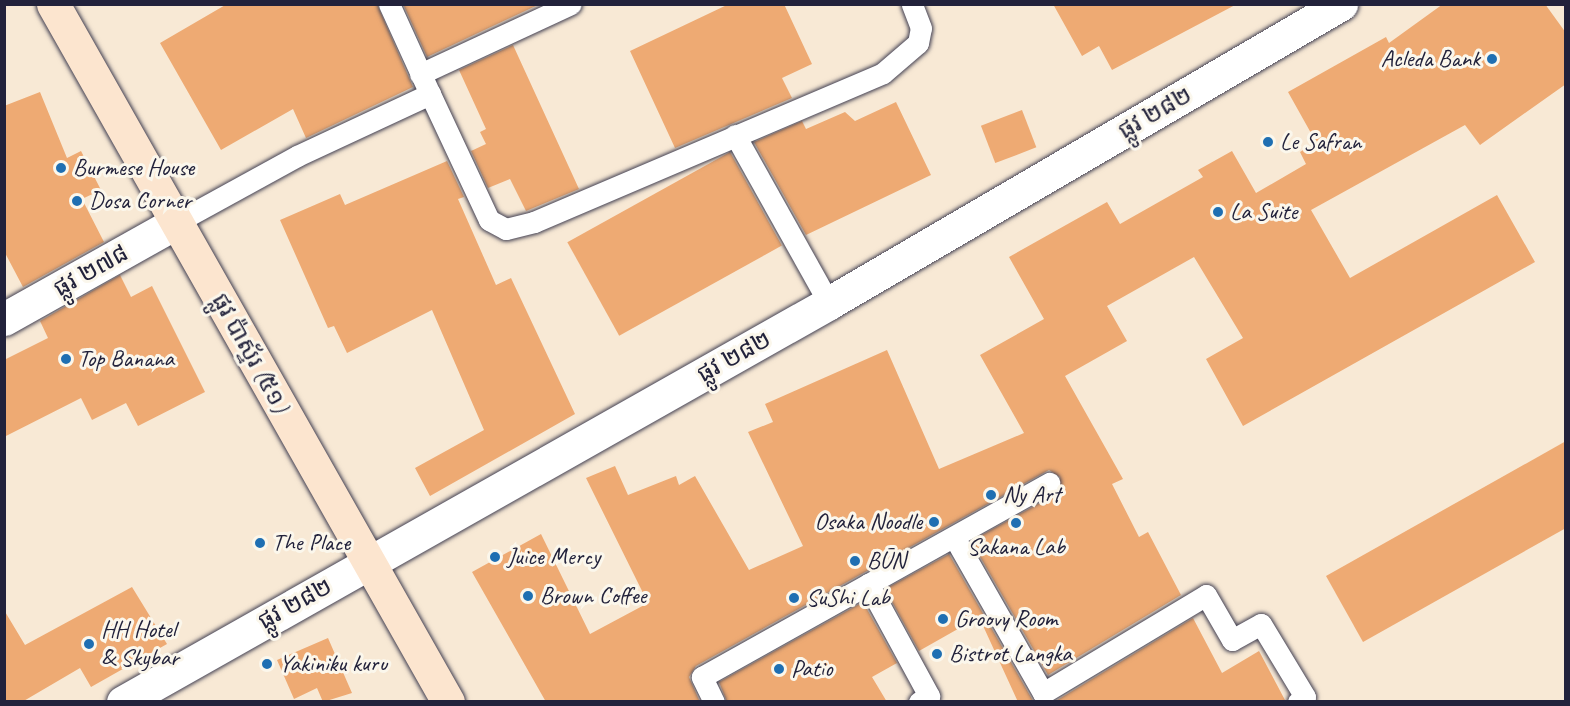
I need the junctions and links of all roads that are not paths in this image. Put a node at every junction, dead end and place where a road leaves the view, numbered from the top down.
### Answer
1 (53, 4) edge
2 (389, 4) edge
3 (571, 4) edge
4 (912, 4) edge
5 (1341, 4) edge
6 (420, 74) junction
7 (430, 94) junction
8 (735, 135) junction
9 (177, 222) junction
10 (829, 303) junction
11 (4, 319) edge
12 (1050, 483) dead end
13 (954, 537) junction
14 (369, 563) junction
15 (868, 584) junction
16 (123, 702) edge
17 (448, 702) edge
18 (714, 702) edge
19 (919, 702) edge
20 (1298, 702) edge

1 - 9 street, ផ្លូវ ប៉ាស្ទ័រ (៥១)
2 - 6 lane
3 - 6 lane
4 - 8 lane
5 - 10 street, ផ្លូវ ២៨២
6 - 7 lane
7 - 8 lane
7 - 9 lane
8 - 10 lane
9 - 11 street, ផ្លូវ ២៧៨
9 - 14 street, ផ្លូវ ប៉ាស្ទ័រ (៥១)
10 - 14 street, ផ្លូវ ២៨២
12 - 13 lane
13 - 15 lane
13 - 20 lane
14 - 16 street, ផ្លូវ ២៨២
14 - 17 street, ផ្លូវ ប៉ាស្ទ័រ (៥១)
15 - 18 lane
15 - 19 lane

